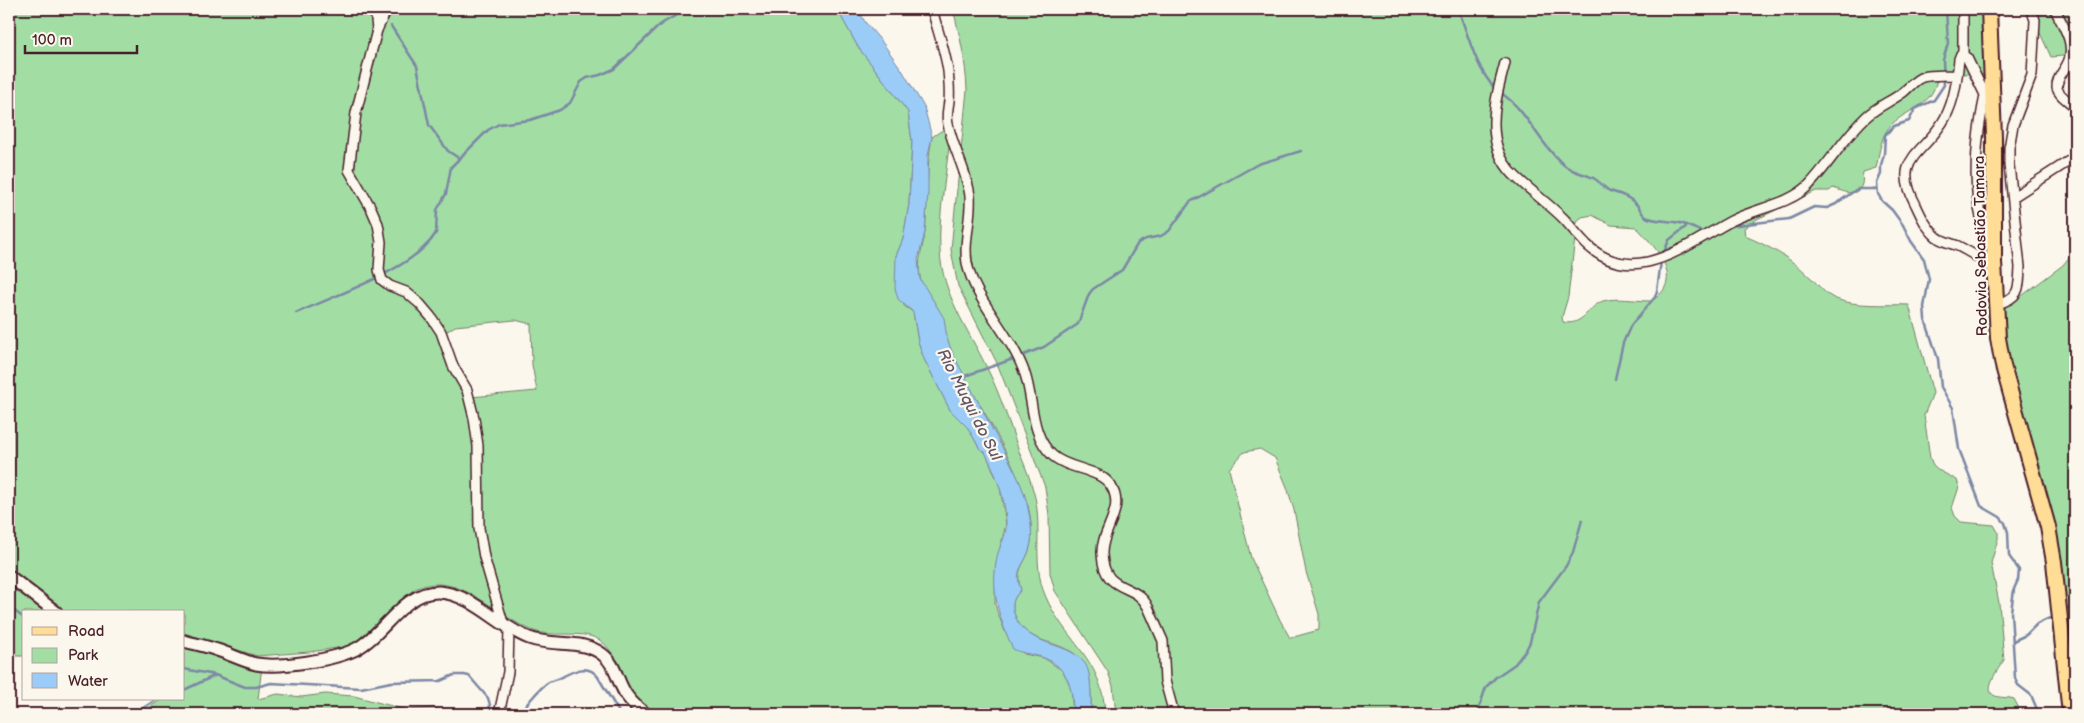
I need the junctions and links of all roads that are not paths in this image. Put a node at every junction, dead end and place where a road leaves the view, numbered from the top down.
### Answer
1 (375, 9) edge
2 (387, 9) edge
3 (932, 9) edge
4 (1964, 9) edge
5 (1988, 9) edge
6 (2031, 9) edge
7 (2055, 9) edge
8 (377, 30) junction
9 (1963, 54) junction
10 (1505, 63) dead end
11 (1954, 76) junction
12 (1985, 96) junction
13 (2075, 108) edge
14 (1993, 110) junction
15 (2075, 156) edge
16 (2013, 197) junction
17 (1994, 253) junction
18 (1994, 267) junction
19 (1996, 304) junction
20 (9, 576) edge
21 (53, 610) edge
22 (506, 625) junction
23 (185, 641) edge
24 (499, 714) edge
25 (646, 714) edge
26 (1174, 714) edge
27 (2070, 714) edge

1 - 8 street
2 - 8 street
3 - 26 street
4 - 9 street
5 - 14 main road, Rodovia Sebastião Tamara
6 - 16 street
7 - 13 street
8 - 22 street
9 - 11 street
9 - 12 street
10 - 11 street
11 - 18 street
12 - 14 street
12 - 17 street
14 - 17 main road, Rodovia Sebastião Tamara
15 - 16 street
16 - 19 street
17 - 18 main road, Rodovia Sebastião Tamara
18 - 19 main road, Rodovia Sebastião Tamara
19 - 27 main road, Rodovia Sebastião Tamara
20 - 21 main road
22 - 23 main road
22 - 24 street
22 - 25 main road

